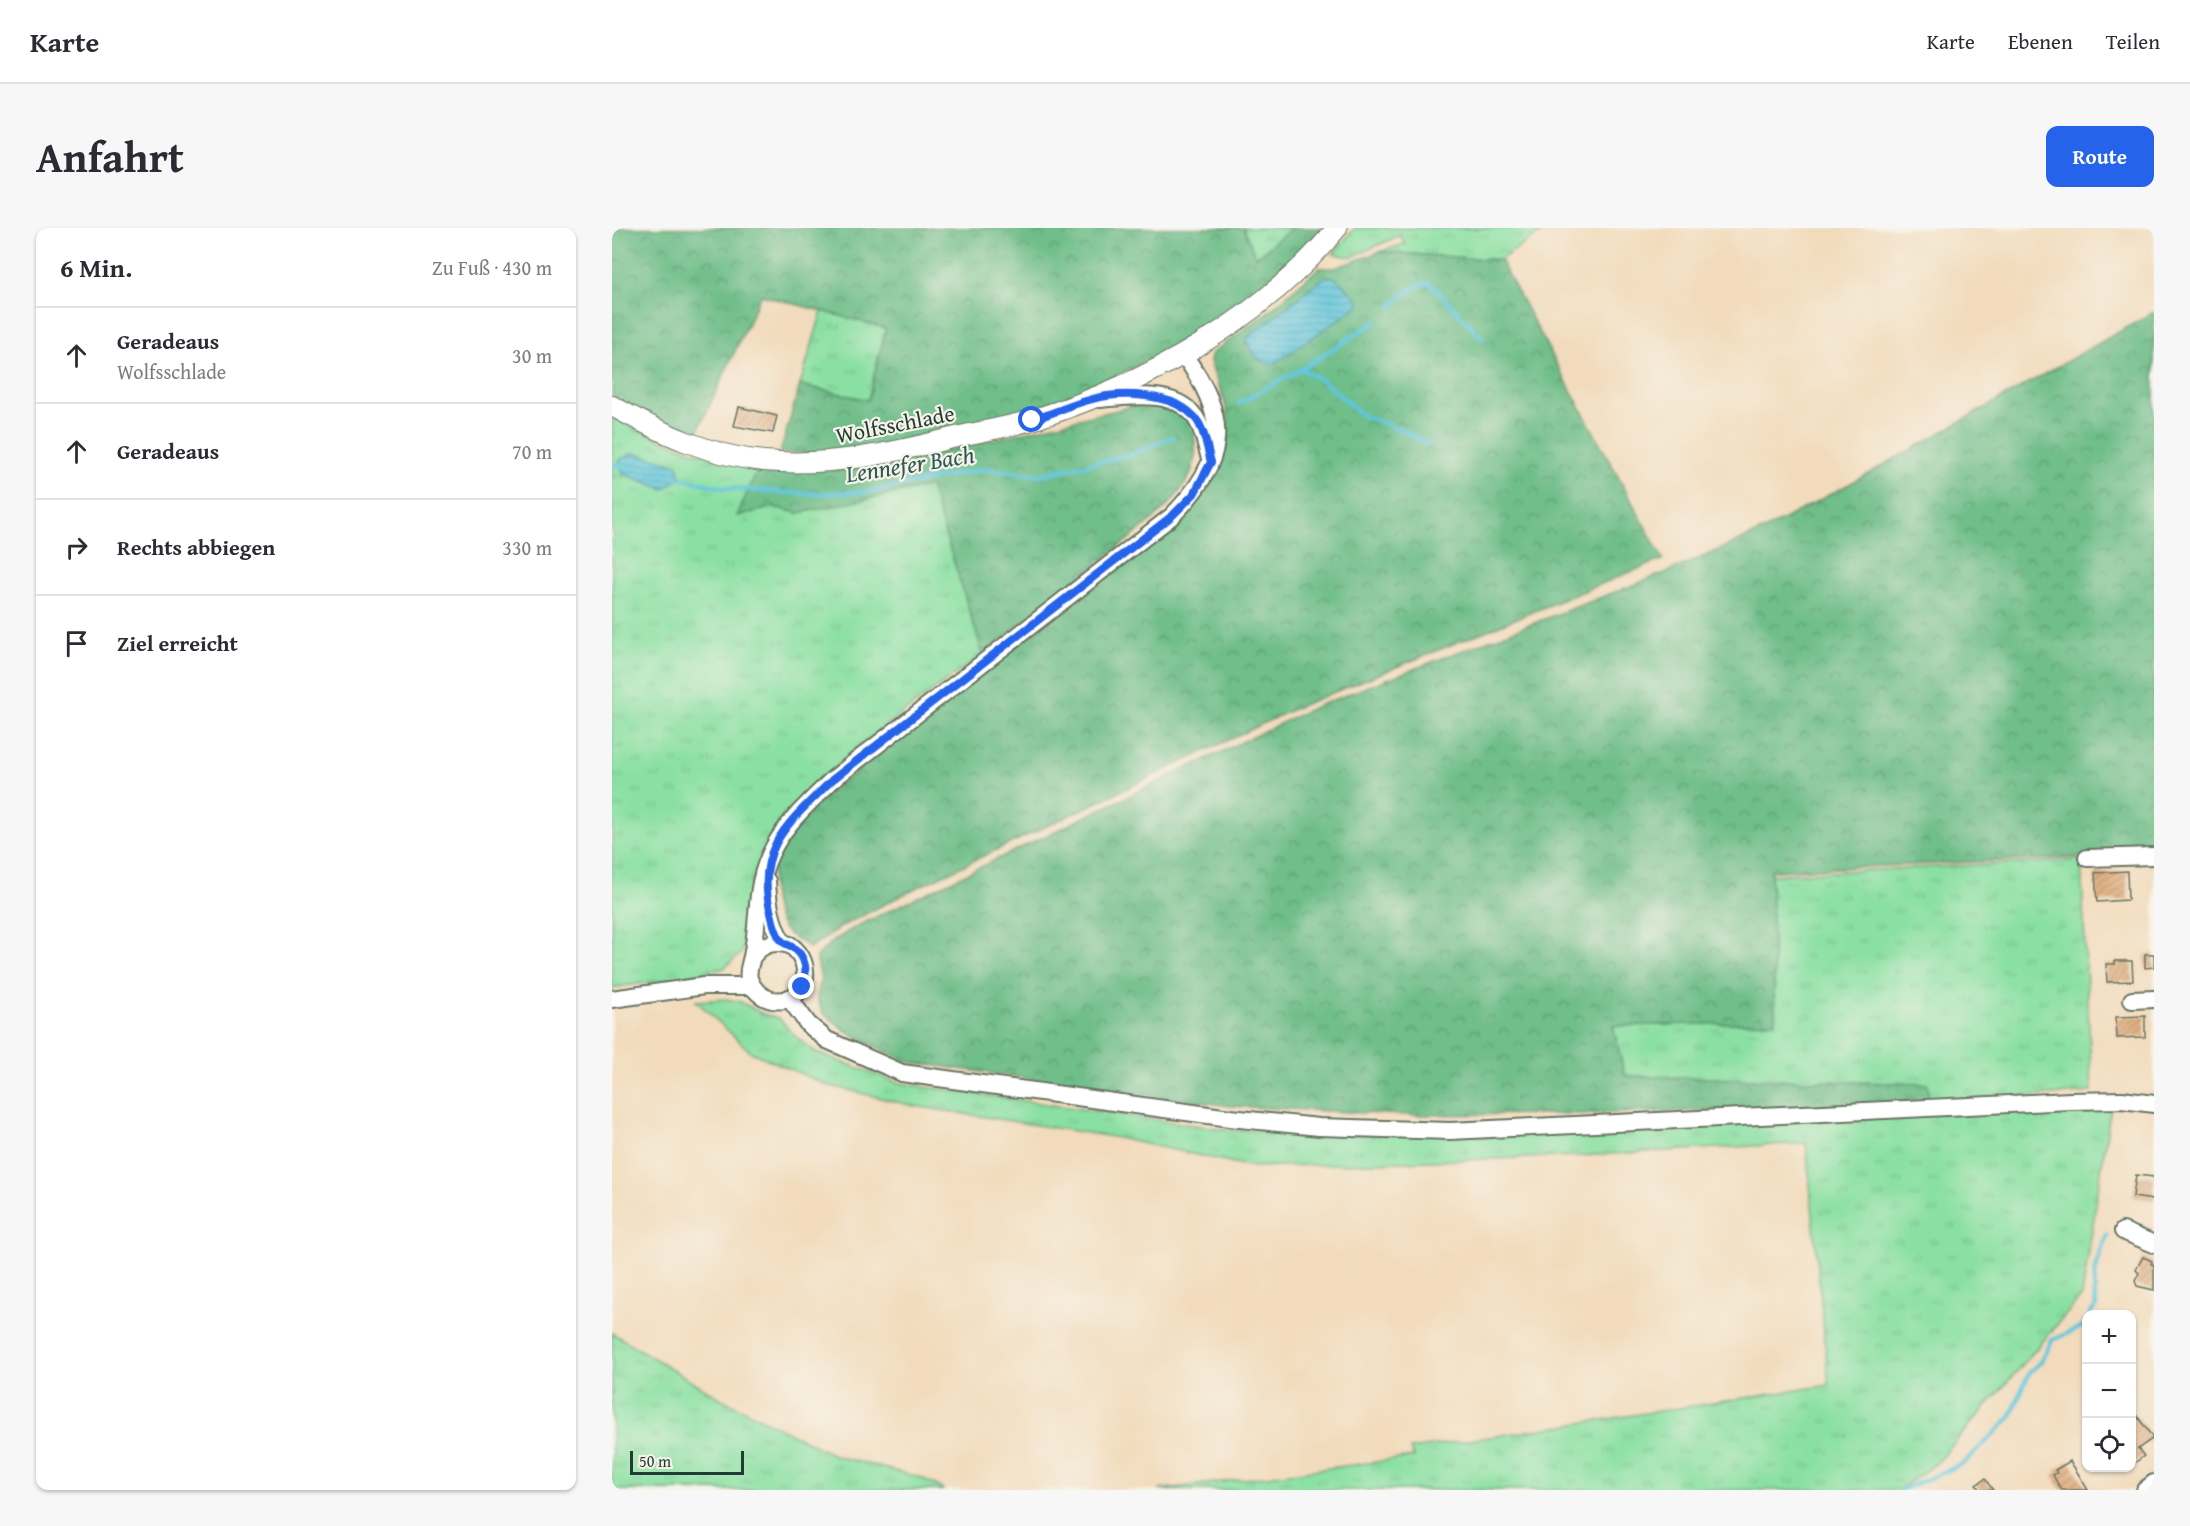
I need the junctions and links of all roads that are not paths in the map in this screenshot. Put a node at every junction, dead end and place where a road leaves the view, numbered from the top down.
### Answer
1 (1337, 228) edge
2 (1183, 354) junction
3 (1090, 400) junction
4 (612, 406) edge
5 (1211, 462) junction
6 (2154, 856) edge
7 (2087, 858) dead end
8 (766, 862) junction
9 (783, 943) junction
10 (750, 962) junction
11 (704, 986) junction
12 (752, 986) junction
13 (789, 998) junction
14 (612, 999) edge
15 (2154, 999) edge
16 (2132, 1000) dead end
17 (2154, 1104) edge
18 (2123, 1231) dead end
19 (2154, 1244) edge
20 (2154, 1483) edge
21 (2145, 1490) edge

1 - 2 main road, Wolfsschlade
2 - 3 main road, Wolfsschlade
2 - 5 street
3 - 4 main road, Wolfsschlade
3 - 5 street
5 - 8 street
6 - 7 street
8 - 9 street
8 - 10 street
9 - 10 street
9 - 13 street
10 - 11 street
10 - 12 street
11 - 12 street
11 - 14 street
12 - 13 street
13 - 17 street
15 - 16 street
18 - 19 street
20 - 21 street

